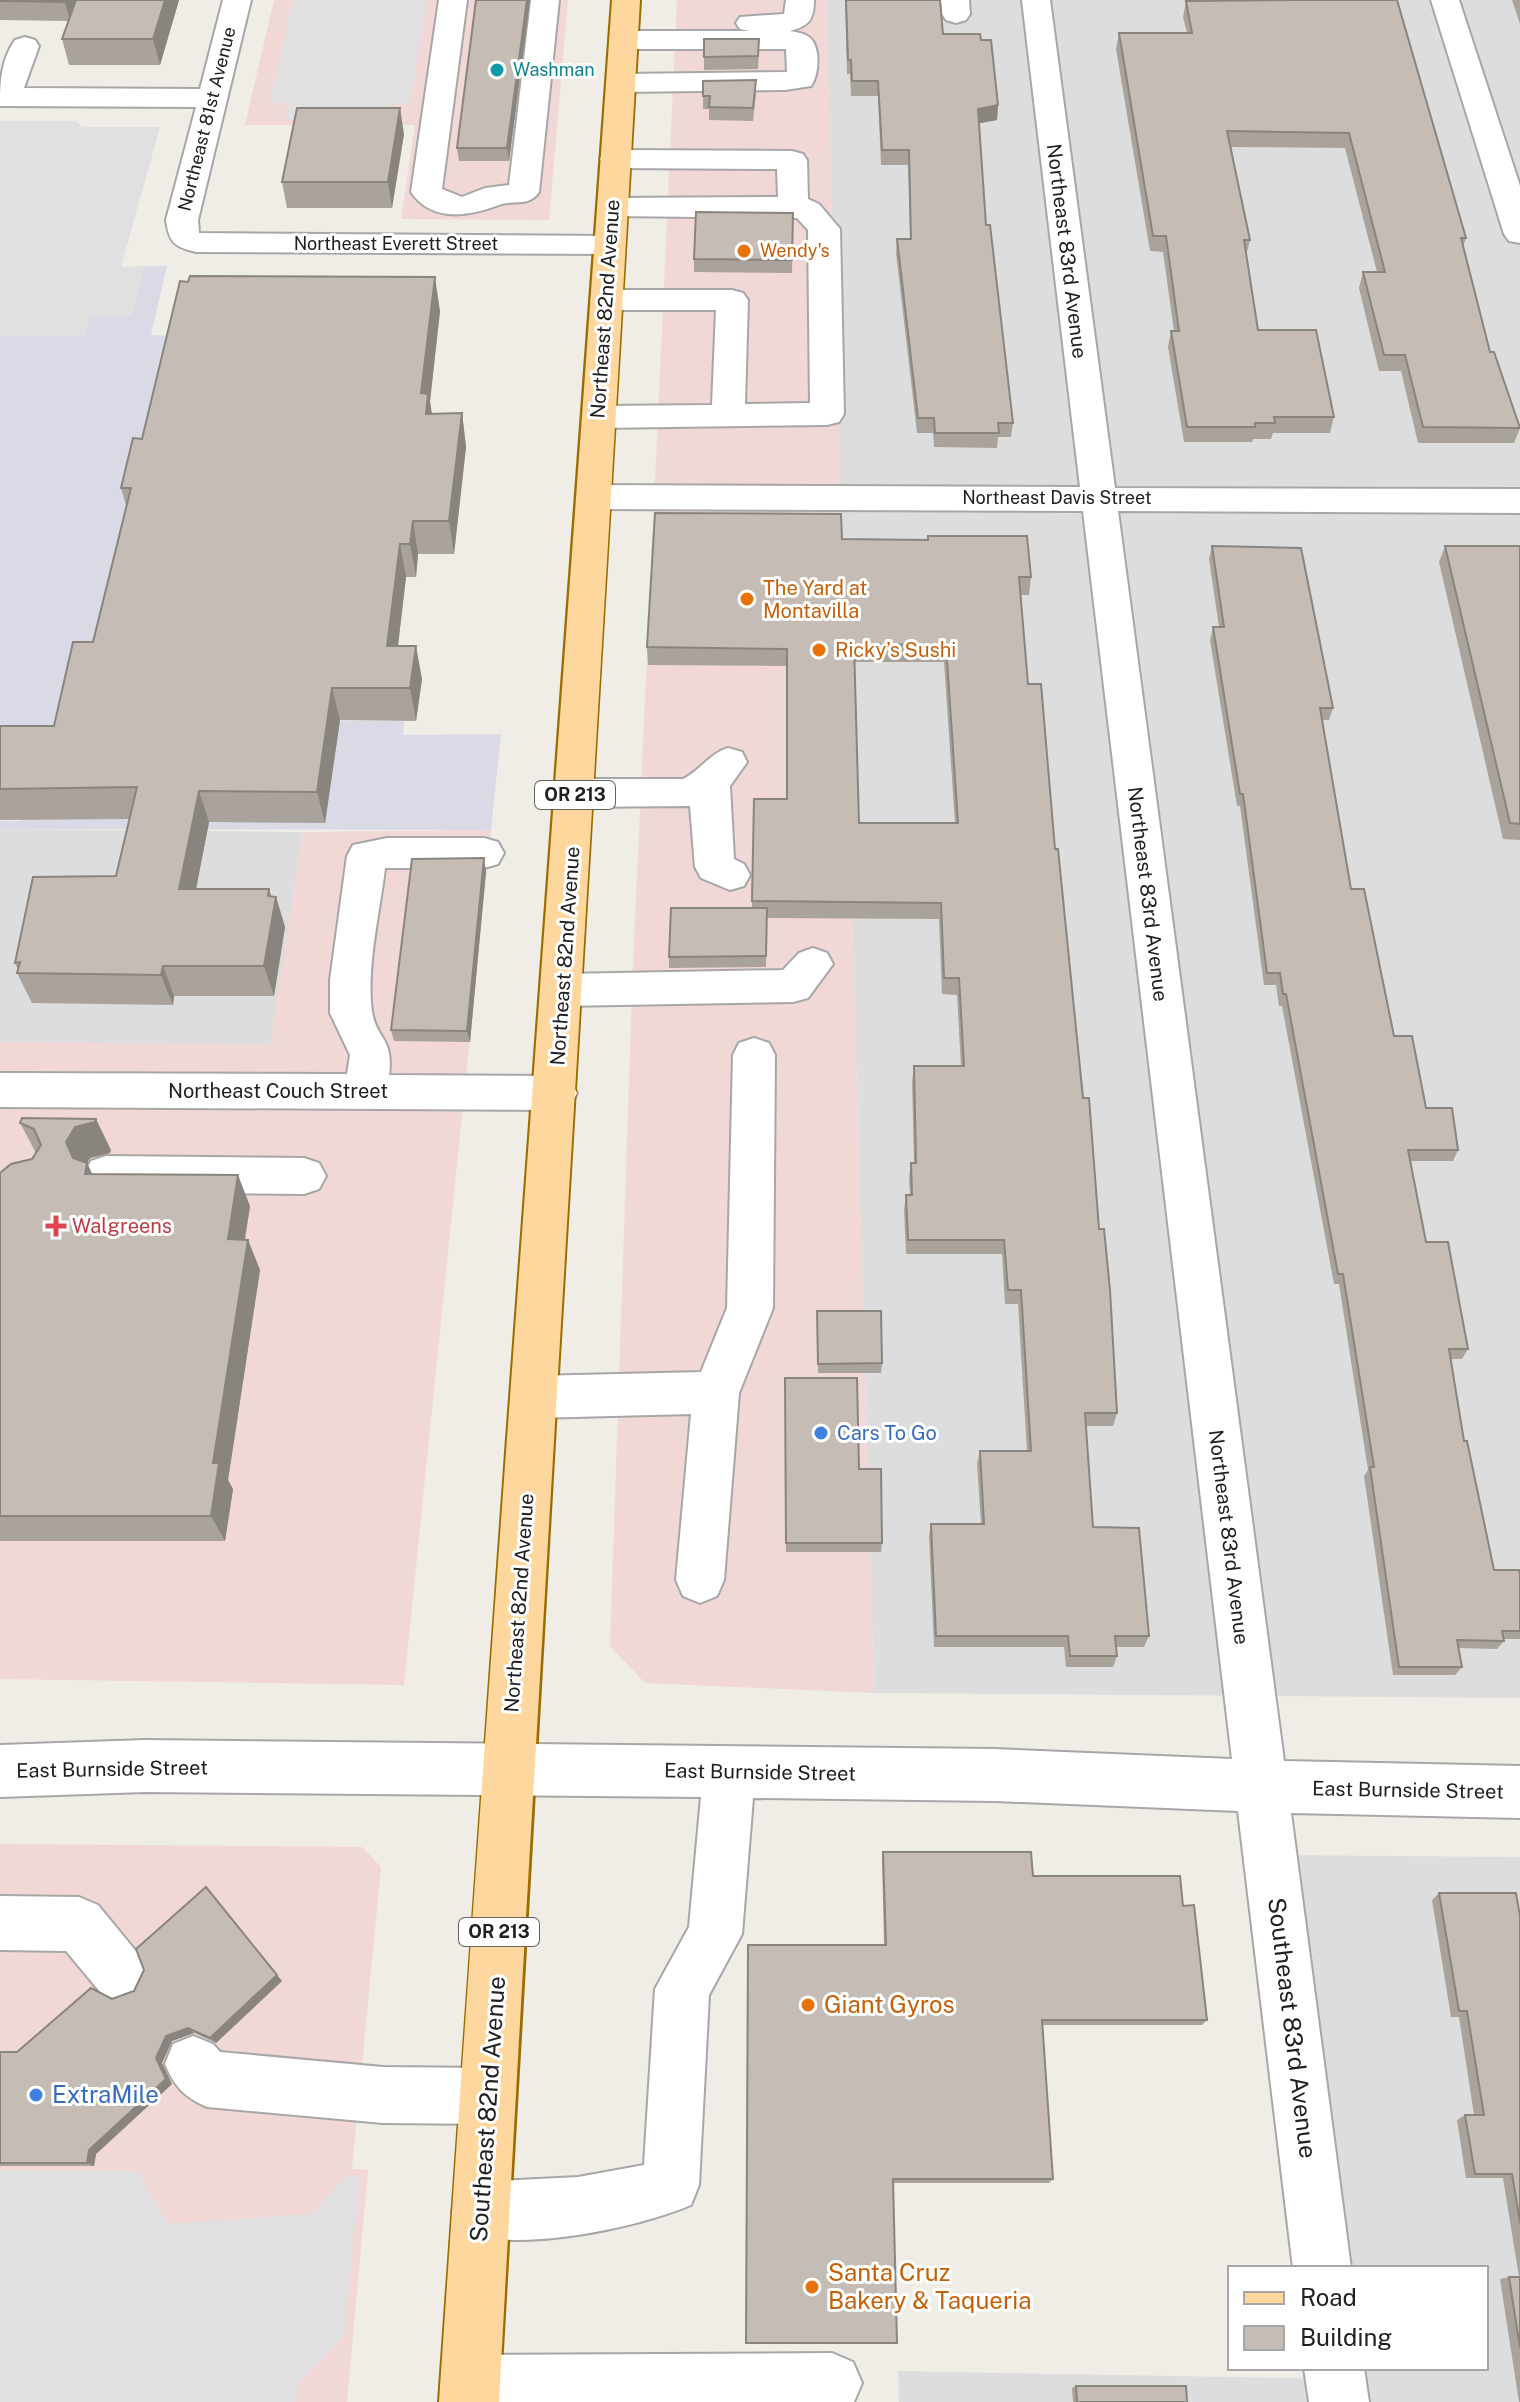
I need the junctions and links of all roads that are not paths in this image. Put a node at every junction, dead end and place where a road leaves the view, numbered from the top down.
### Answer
1 (237, 0) edge
2 (453, 0) edge
3 (545, 0) edge
4 (626, 0) edge
5 (800, 0) edge
6 (1036, 0) edge
7 (1445, 0) edge
8 (727, 23) dead end
9 (623, 40) junction
10 (25, 46) dead end
11 (621, 83) junction
12 (3, 97) edge
13 (212, 98) junction
14 (615, 159) junction
15 (492, 161) edge
16 (497, 193) junction
17 (798, 206) junction
18 (612, 207) junction
19 (1520, 234) edge
20 (184, 238) joint
21 (609, 245) junction
22 (606, 300) junction
23 (728, 416) junction
24 (599, 417) junction
25 (594, 497) junction
26 (1098, 499) junction
27 (1520, 501) edge
28 (575, 793) junction
29 (484, 853) dead end
30 (730, 875) dead end
31 (813, 964) dead end
32 (563, 990) junction
33 (754, 1055) dead end
34 (0, 1090) edge
35 (366, 1092) junction
36 (556, 1093) junction
37 (106, 1174) edge
38 (304, 1176) dead end
39 (716, 1393) junction
40 (534, 1397) junction
41 (700, 1580) dead end
42 (508, 1768) junction
43 (0, 1771) edge
44 (729, 1772) junction
45 (1261, 1787) junction
46 (1520, 1792) edge
47 (0, 1923) edge
48 (120, 1974) dead end
49 (193, 2064) dead end
50 (488, 2096) junction
51 (481, 2211) junction
52 (1322, 2266) edge
53 (1334, 2370) edge
54 (832, 2383) dead end
55 (470, 2393) edge
56 (1339, 2402) edge

1 - 13 street, Northeast 81st Avenue
2 - 16 street
3 - 16 street
4 - 9 main road, Northeast 82nd Avenue / OR 213
5 - 8 street
6 - 26 street, Northeast 83rd Avenue
7 - 19 street
9 - 11 main road, Northeast 82nd Avenue / OR 213
9 - 11 street
10 - 12 street
11 - 14 main road, Northeast 82nd Avenue / OR 213
12 - 13 street
13 - 20 street, Northeast 81st Avenue
14 - 17 street
14 - 18 main road, Northeast 82nd Avenue / OR 213
15 - 16 street
17 - 18 street
17 - 23 street
18 - 21 main road, Northeast 82nd Avenue / OR 213
20 - 21 street, Northeast Everett Street
21 - 22 main road, Northeast 82nd Avenue / OR 213
22 - 23 street
22 - 24 main road, Northeast 82nd Avenue / OR 213
23 - 24 street
24 - 25 main road, Northeast 82nd Avenue / OR 213
25 - 26 street, Northeast Davis Street
25 - 28 main road, Northeast 82nd Avenue / OR 213
26 - 27 street, Northeast Davis Street
26 - 45 street, Northeast 83rd Avenue
28 - 30 street
28 - 32 main road, Northeast 82nd Avenue / OR 213
29 - 35 street
31 - 32 street
32 - 36 main road, Northeast 82nd Avenue / OR 213
33 - 39 street
34 - 35 street, Northeast Couch Street
35 - 36 street, Northeast Couch Street
36 - 40 main road, Northeast 82nd Avenue / OR 213
37 - 38 street
39 - 40 street
39 - 41 street
40 - 42 main road, Northeast 82nd Avenue / OR 213
42 - 43 street, East Burnside Street
42 - 44 street, East Burnside Street
42 - 50 main road, Southeast 82nd Avenue / OR 213
44 - 45 street, East Burnside Street
44 - 51 street
45 - 46 street, East Burnside Street
45 - 52 street, Southeast 83rd Avenue
47 - 48 street
49 - 50 street
50 - 51 main road, Southeast 82nd Avenue / OR 213
51 - 55 main road, Southeast 82nd Avenue / OR 213
53 - 56 street
54 - 55 street

